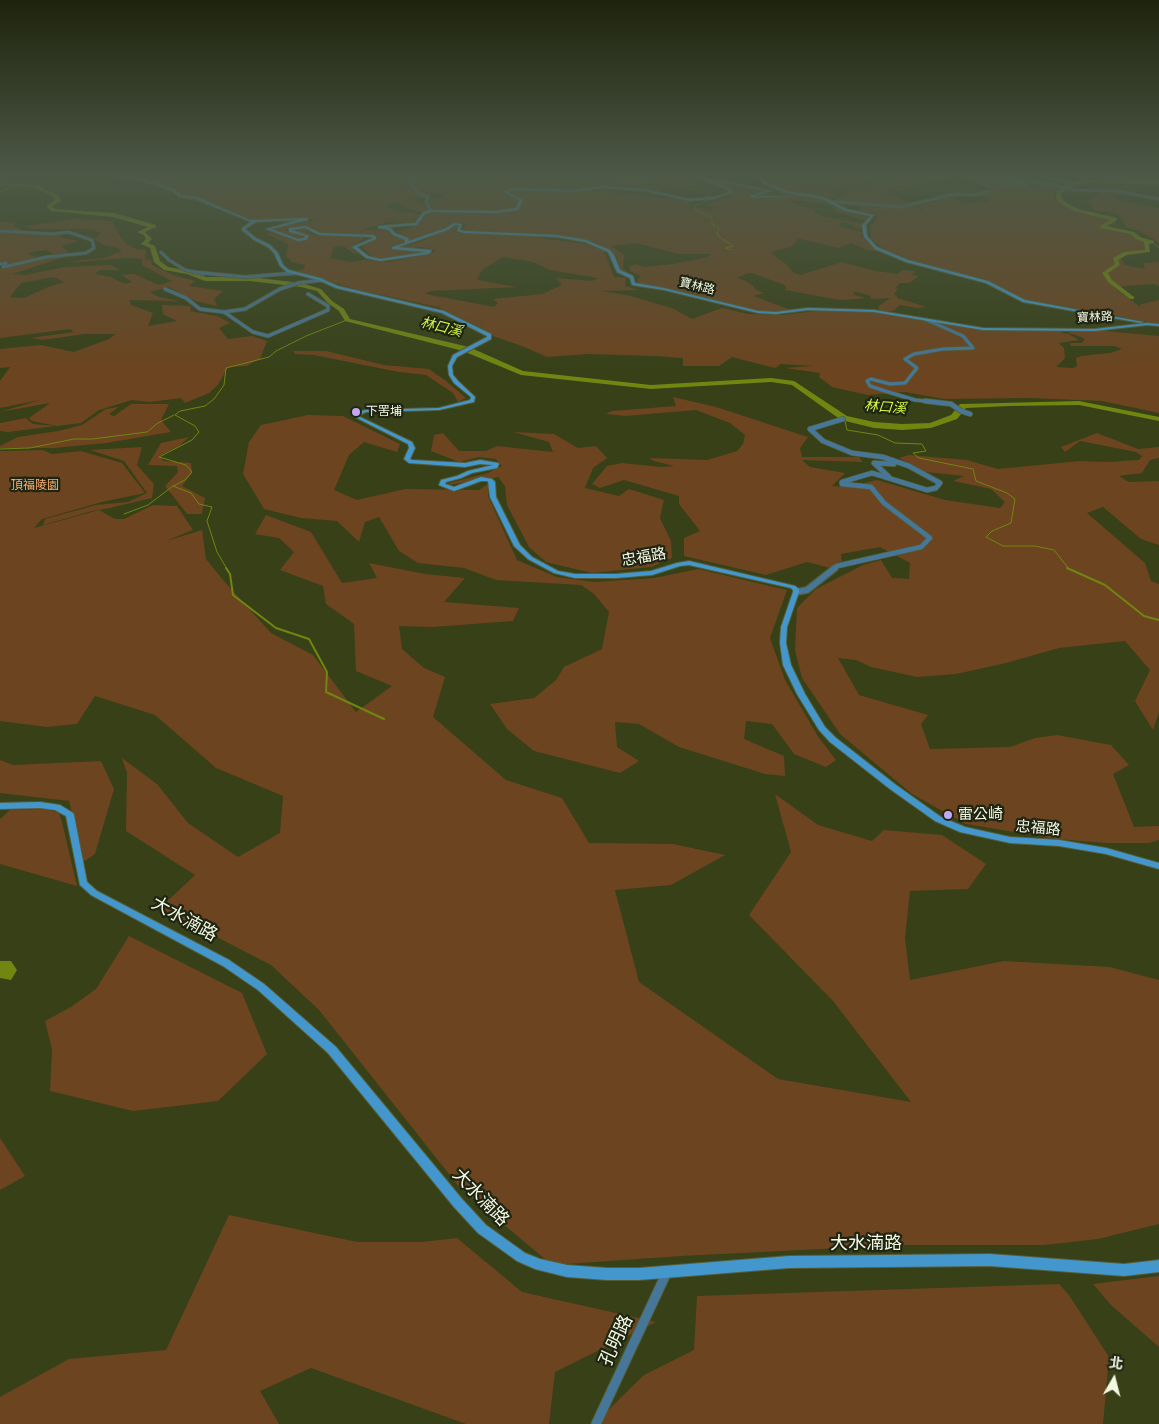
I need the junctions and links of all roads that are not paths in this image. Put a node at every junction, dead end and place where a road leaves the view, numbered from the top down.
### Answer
1 (92, 240) edge
2 (258, 240) edge
3 (371, 240) edge
4 (414, 240) edge
5 (583, 240) edge
6 (869, 240) edge
7 (407, 243) joint
8 (161, 252) dead end
9 (0, 264) edge
10 (296, 273) junction
11 (322, 280) junction
12 (165, 290) dead end
13 (308, 294) dead end
14 (224, 312) junction
15 (927, 320) junction
16 (1147, 324) junction
17 (1159, 325) edge
18 (970, 414) dead end
19 (843, 419) dead end
20 (913, 468) junction
21 (890, 479) junction
22 (796, 592) junction
23 (0, 806) edge
24 (1159, 866) edge
25 (1159, 1266) edge
26 (667, 1272) junction
27 (596, 1424) edge

1 - 9 street
2 - 10 street
3 - 7 street
4 - 7 street, 寶林路
5 - 15 street, 寶林路
6 - 16 street
8 - 10 street
10 - 11 street
11 - 14 street
11 - 22 street, 忠福路
12 - 14 street
13 - 14 street
15 - 16 street, 寶林路
15 - 18 street
16 - 17 street, 寶林路
19 - 20 street
20 - 21 street
20 - 21 street
21 - 22 street
22 - 24 street, 忠福路
23 - 26 street, 大水湳路
25 - 26 street, 大水湳路
26 - 27 street, 孔明路

